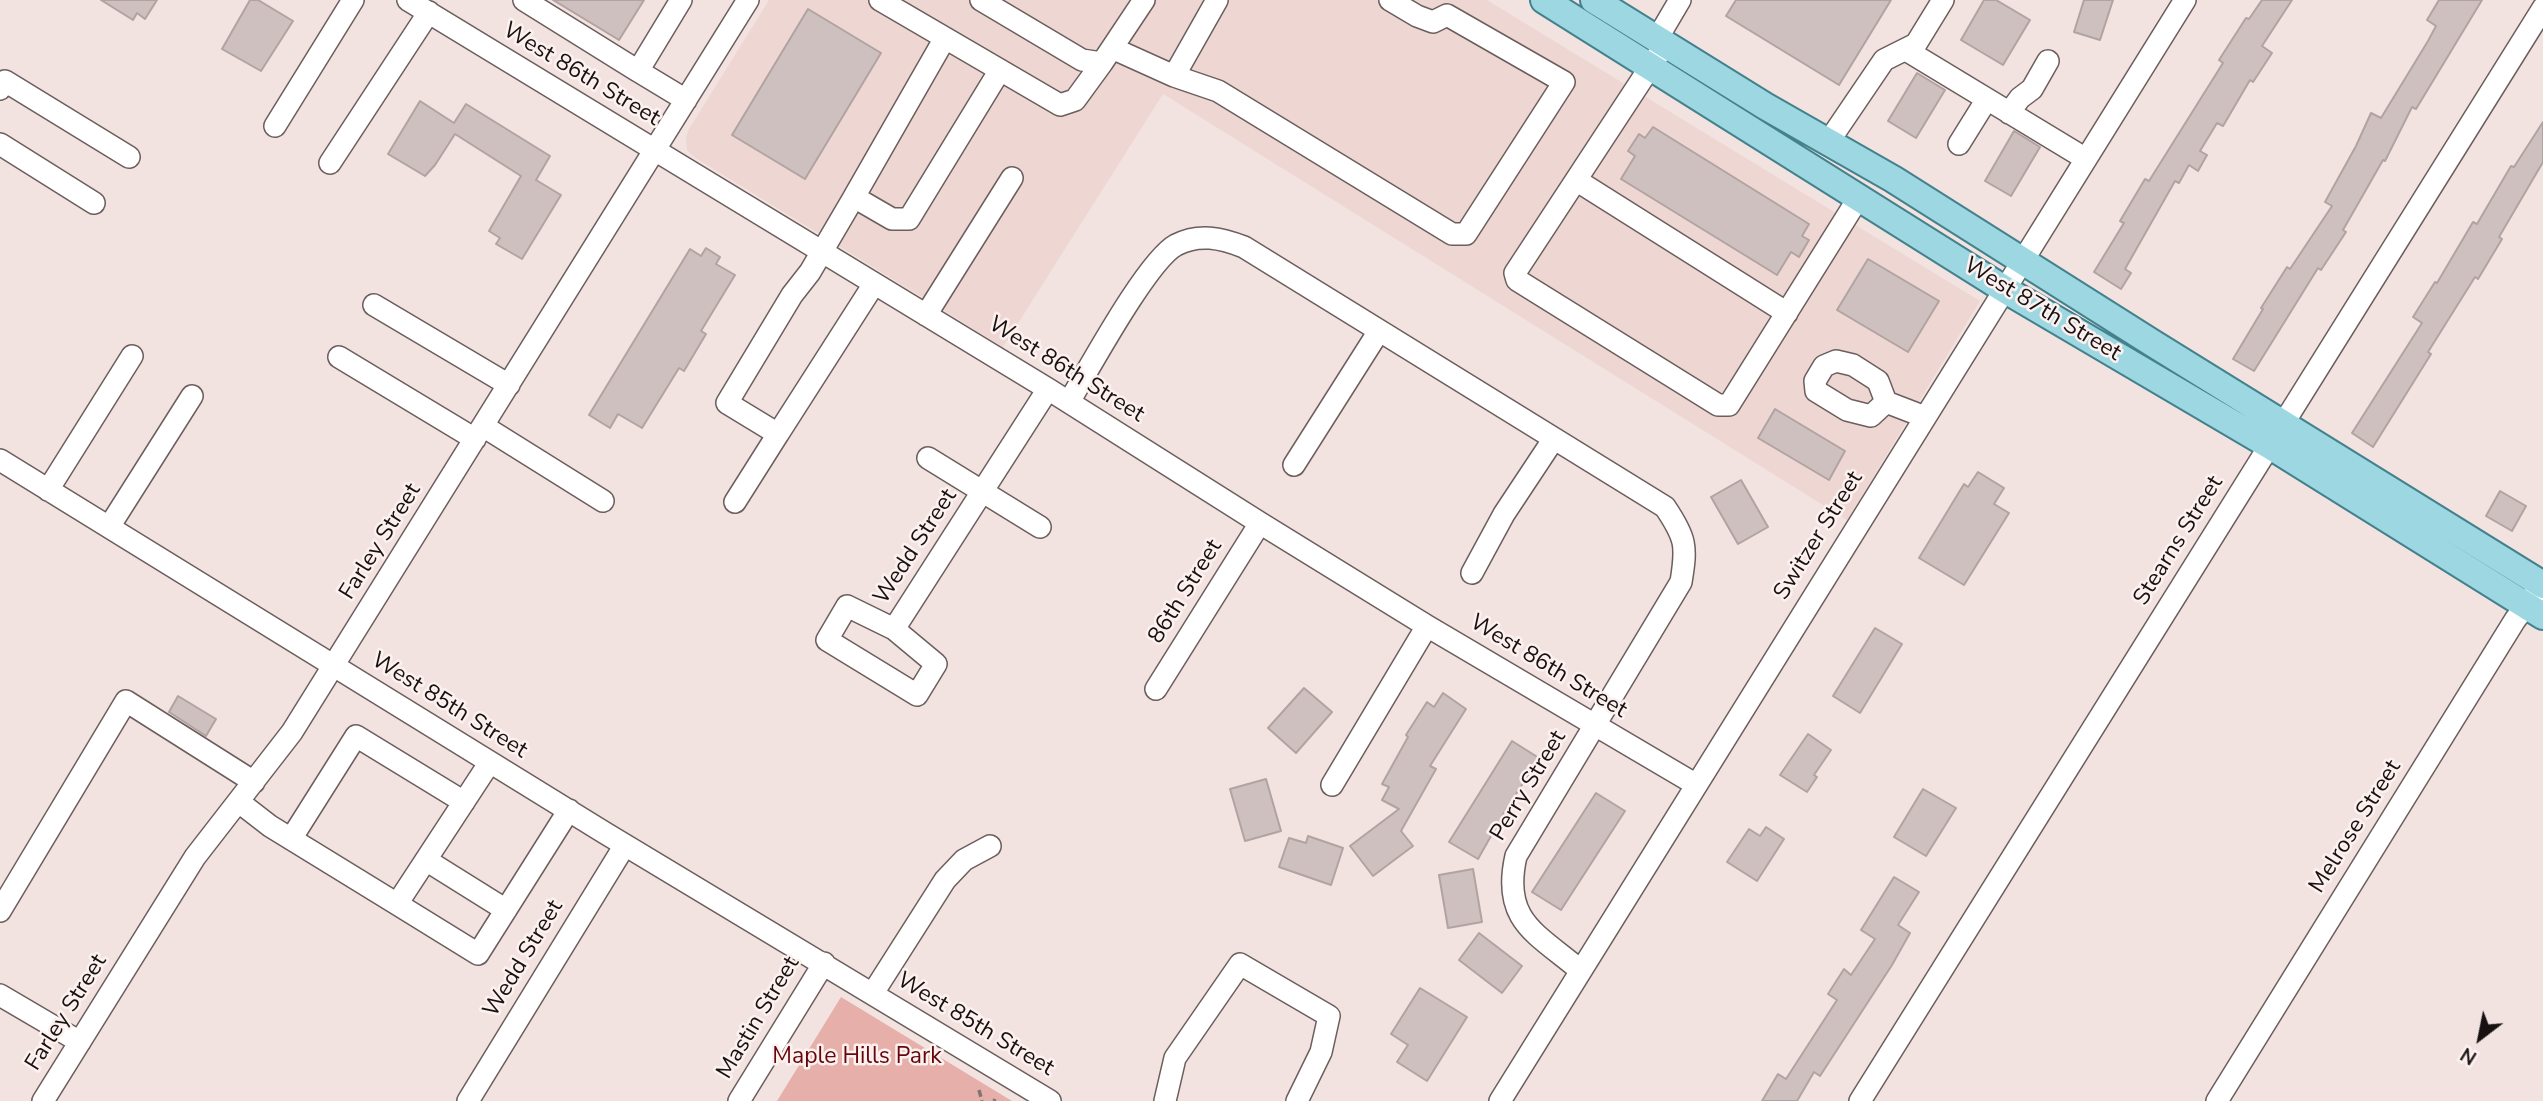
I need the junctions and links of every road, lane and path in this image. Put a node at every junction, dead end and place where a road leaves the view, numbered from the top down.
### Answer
1 (354, 0) edge
2 (408, 0) edge
3 (524, 0) edge
4 (681, 0) edge
5 (748, 0) edge
6 (880, 0) edge
7 (981, 0) edge
8 (1144, 0) edge
9 (1217, 0) edge
10 (1390, 0) edge
11 (1544, 0) edge
12 (1594, 0) edge
13 (1680, 0) edge
14 (1943, 0) edge
15 (2185, 0) edge
16 (1450, 8) edge
17 (2543, 8) edge
18 (429, 12) junction
19 (945, 38) junction
20 (1658, 50) junction
21 (1906, 50) junction
22 (1107, 56) junction
23 (2048, 61) dead end
24 (1000, 70) junction
25 (638, 71) junction
26 (1174, 76) junction
27 (0, 89) edge
28 (1987, 99) junction
29 (686, 100) junction
30 (2009, 113) junction
31 (275, 126) dead end
32 (1829, 141) junction
33 (0, 144) edge
34 (1959, 144) dead end
35 (654, 150) junction
36 (129, 157) dead end
37 (2086, 159) junction
38 (330, 163) dead end
39 (1012, 178) dead end
40 (1576, 180) junction
41 (854, 197) junction
42 (1859, 197) junction
43 (94, 203) dead end
44 (821, 251) junction
45 (2023, 260) junction
46 (874, 284) junction
47 (2004, 289) junction
48 (374, 305) dead end
49 (1787, 313) junction
50 (926, 315) junction
51 (1379, 331) junction
52 (132, 356) dead end
53 (339, 357) dead end
54 (509, 385) junction
55 (1048, 388) junction
56 (192, 396) dead end
57 (1069, 402) junction
58 (1886, 402) dead end
59 (1925, 417) junction
60 (479, 433) junction
61 (778, 434) junction
62 (2276, 435) junction
63 (1553, 440) junction
64 (928, 458) dead end
65 (0, 460) edge
66 (1294, 465) dead end
67 (48, 490) junction
68 (982, 492) junction
69 (603, 501) dead end
70 (735, 502) dead end
71 (1260, 523) junction
72 (109, 527) junction
73 (1040, 527) dead end
74 (1472, 573) dead end
75 (2542, 584) edge
76 (2534, 611) edge
77 (1427, 626) junction
78 (894, 629) junction
79 (334, 666) junction
80 (1156, 689) dead end
81 (1596, 726) junction
82 (490, 762) junction
83 (254, 782) junction
84 (1695, 784) junction
85 (1332, 785) dead end
86 (239, 802) junction
87 (464, 802) junction
88 (569, 810) junction
89 (291, 839) junction
90 (625, 845) junction
91 (990, 846) dead end
92 (426, 860) junction
93 (397, 904) junction
94 (506, 909) junction
95 (0, 911) edge
96 (824, 963) junction
97 (1581, 971) junction
98 (873, 993) junction
99 (0, 995) edge
100 (80, 1042) junction
101 (979, 1090) dead end
102 (43, 1101) edge
103 (468, 1101) edge
104 (739, 1101) edge
105 (982, 1101) edge
106 (1050, 1101) edge
107 (1165, 1101) edge
108 (1297, 1101) edge
109 (1500, 1101) edge
110 (1860, 1101) edge
111 (2217, 1101) edge

1 - 31 street
2 - 18 street, West 86th Street
3 - 25 street
4 - 25 street
5 - 29 street, Farley Street
6 - 19 street
7 - 22 street
8 - 22 street
9 - 26 street
10 - 16 street
11 - 20 main road, West 87th Street
12 - 20 main road, West 87th Street
13 - 20 street
14 - 21 street
15 - 37 street, Switzer Street
16 - 26 street
17 - 62 street, Stearns Street
18 - 35 street, West 86th Street
18 - 38 street
19 - 24 street
19 - 41 street
20 - 32 main road, West 87th Street
20 - 40 street
20 - 42 main road, West 87th Street
21 - 28 street
21 - 32 street
22 - 24 street
22 - 26 street
23 - 30 street
24 - 41 street
25 - 29 street
27 - 36 street
28 - 30 street
28 - 34 street
29 - 35 street, Farley Street
30 - 37 street
32 - 45 main road, West 87th Street
33 - 43 street
35 - 44 street, West 86th Street
35 - 54 street, Farley Street
37 - 45 street, Switzer Street
39 - 50 street
40 - 49 street
40 - 49 street
41 - 44 street
42 - 47 main road, West 87th Street
42 - 49 street
44 - 46 street, West 86th Street
44 - 61 street
45 - 47 street, Switzer Street
45 - 62 main road, West 87th Street
46 - 50 street, West 86th Street
46 - 61 street
47 - 59 street, Switzer Street
47 - 62 main road, West 87th Street
48 - 54 street
50 - 55 street, West 86th Street
51 - 57 street, Perry Street
51 - 63 street, Perry Street
51 - 66 street
52 - 67 street
53 - 60 street
54 - 60 street, Farley Street
55 - 57 street, West 86th Street
55 - 68 street, Wedd Street
56 - 72 street
57 - 71 street, West 86th Street
58 - 59 street
59 - 84 street, Switzer Street
60 - 69 street
60 - 79 street, Farley Street
61 - 70 street
62 - 75 main road, West 87th Street
62 - 76 main road, West 87th Street
62 - 110 street, Stearns Street
63 - 74 street
63 - 81 street, Perry Street
64 - 68 street, Wedd Street
65 - 67 street, West 85th Street
67 - 72 street, West 85th Street
68 - 73 street, Wedd Street
68 - 78 street, Wedd Street
71 - 77 street, West 86th Street
71 - 80 street, 86th Street
72 - 79 street, West 85th Street
75 - 76 street, Melrose Street
76 - 111 street, Melrose Street
77 - 81 street, West 86th Street
77 - 85 street
78 - 78 street, Wedd Street
79 - 82 street, West 85th Street
79 - 83 street, Farley Street
81 - 84 street, West 86th Street
81 - 97 street, Perry Street
82 - 87 street
82 - 88 street, West 85th Street
83 - 86 street, Farley Street
83 - 95 street
84 - 97 street, Switzer Street
86 - 89 street
86 - 100 street, Farley Street
87 - 89 street
87 - 92 street
88 - 90 street, West 85th Street
88 - 94 street
89 - 93 street
90 - 96 street, West 85th Street
90 - 103 street, Wedd Street
91 - 98 street, West 85th Street
92 - 93 street
92 - 94 street
93 - 94 street
96 - 98 street, West 85th Street
96 - 104 street, Mastin Street
97 - 109 street, Switzer Street
98 - 106 street, West 85th Street
99 - 100 street
100 - 102 street, Farley Street
101 - 105 path
107 - 108 street

